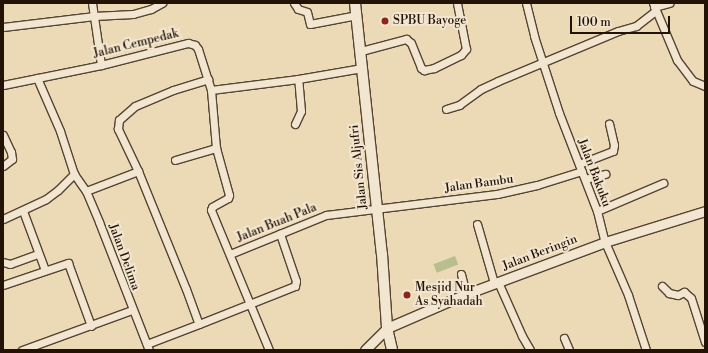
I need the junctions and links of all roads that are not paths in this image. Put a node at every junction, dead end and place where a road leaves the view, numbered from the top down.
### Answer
1 (92, 3) edge
2 (162, 3) edge
3 (294, 3) edge
4 (355, 3) edge
5 (457, 3) edge
6 (526, 3) edge
7 (669, 3) edge
8 (654, 7) edge
9 (357, 15) junction
10 (94, 16) junction
11 (3, 27) edge
12 (360, 51) junction
13 (543, 63) junction
14 (101, 65) junction
15 (362, 68) junction
16 (37, 78) junction
17 (208, 79) junction
18 (298, 79) junction
19 (3, 85) edge
20 (705, 86) edge
21 (211, 90) junction
22 (446, 109) dead end
23 (295, 124) dead end
24 (609, 124) dead end
25 (3, 135) edge
26 (216, 148) junction
27 (175, 160) dead end
28 (3, 166) edge
29 (580, 167) junction
30 (138, 171) junction
31 (74, 174) junction
32 (605, 174) dead end
33 (585, 180) junction
34 (663, 183) dead end
35 (86, 191) junction
36 (377, 209) junction
37 (23, 211) junction
38 (597, 211) junction
39 (705, 211) edge
40 (333, 214) joint
41 (3, 219) edge
42 (477, 224) dead end
43 (280, 234) junction
44 (605, 242) junction
45 (38, 254) junction
46 (230, 254) junction
47 (3, 262) edge
48 (45, 270) junction
49 (461, 274) dead end
50 (496, 282) junction
51 (3, 285) edge
52 (662, 286) dead end
53 (466, 294) junction
54 (250, 305) junction
55 (132, 310) junction
56 (199, 324) junction
57 (91, 326) junction
58 (387, 328) junction
59 (564, 338) dead end
60 (705, 342) edge
61 (148, 347) edge
62 (22, 350) edge
63 (269, 350) edge
64 (366, 350) edge
65 (392, 350) edge
66 (530, 350) edge
67 (569, 350) edge
68 (646, 350) edge

1 - 10 street
2 - 10 street
3 - 9 street
4 - 9 main road, Jalan Sis Aljufri
5 - 12 street
6 - 13 street, Jalan Bakuku
7 - 8 street
8 - 13 street
8 - 20 street
9 - 12 main road, Jalan Sis Aljufri
10 - 11 street
10 - 14 street
12 - 15 main road, Jalan Sis Aljufri
13 - 22 street
13 - 29 street, Jalan Bakuku
14 - 16 street, Jalan Cempedak
14 - 17 street, Jalan Cempedak
15 - 18 street
15 - 36 main road, Jalan Sis Aljufri
16 - 19 street, Jalan Cempedak
16 - 31 street, Jalan Delima
17 - 21 street, Jalan Cempedak
17 - 30 street
18 - 21 street
18 - 23 street
21 - 26 street, Jalan Buah Pala
24 - 29 street, Jalan Bambu
25 - 28 street
26 - 27 street
26 - 46 street, Jalan Buah Pala
29 - 33 street, Jalan Bakuku
29 - 36 street, Jalan Bambu
30 - 35 street
30 - 56 street
31 - 35 street, Jalan Delima
31 - 37 street
32 - 33 street
33 - 38 street, Jalan Bakuku
34 - 38 street
35 - 55 street, Jalan Delima
36 - 40 street, Jalan Bambu
36 - 58 main road, Jalan Sis Aljufri
37 - 41 street
37 - 45 street
38 - 44 street, Jalan Bakuku
39 - 44 street, Jalan Beringin
40 - 43 street, Jalan Buah Pala
42 - 50 street
43 - 46 street, Jalan Buah Pala
43 - 54 street
44 - 50 street, Jalan Beringin
44 - 68 street, Jalan Bakuku
45 - 47 street
45 - 48 street
46 - 54 street, Jalan Buah Pala
48 - 51 street
48 - 57 street
49 - 53 street
50 - 53 street, Jalan Beringin
50 - 66 street
52 - 60 street
53 - 58 street, Jalan Beringin
54 - 56 street
54 - 63 street, Jalan Buah Pala
55 - 57 street
55 - 61 street, Jalan Delima
56 - 61 street
57 - 62 street
58 - 64 street
58 - 65 main road, Jalan Sis Aljufri
59 - 67 street

